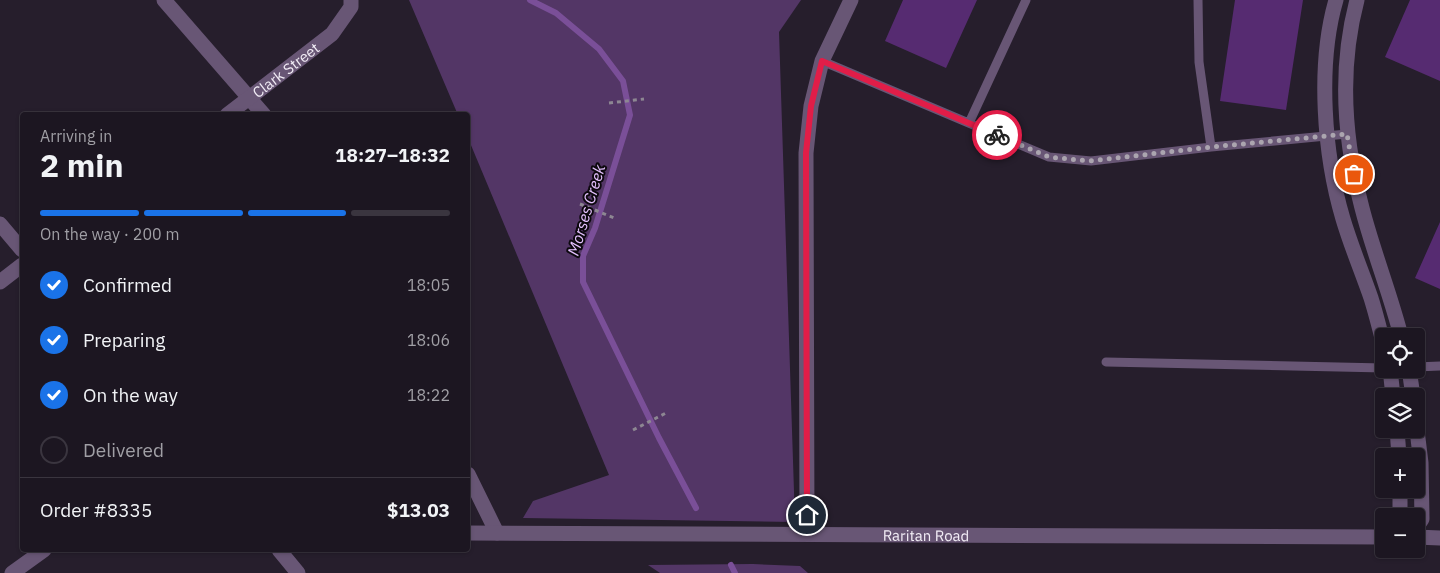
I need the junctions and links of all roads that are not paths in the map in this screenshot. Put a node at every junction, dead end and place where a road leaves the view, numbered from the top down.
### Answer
1 (164, 0) edge
2 (351, 0) edge
3 (851, 0) edge
4 (1026, 0) edge
5 (1198, 0) edge
6 (1336, 0) edge
7 (1356, 0) edge
8 (822, 61) junction
9 (249, 98) junction
10 (231, 112) edge
11 (261, 112) edge
12 (969, 123) junction
13 (1347, 134) junction
14 (1327, 136) junction
15 (1211, 147) junction
16 (0, 224) edge
17 (20, 248) edge
18 (20, 267) edge
19 (0, 282) edge
20 (1379, 328) edge
21 (1399, 328) edge
22 (1106, 362) dead end
23 (1440, 366) edge
24 (1425, 367) edge
25 (1375, 368) edge
26 (1418, 438) edge
27 (470, 478) edge
28 (1422, 508) edge
29 (470, 532) edge
30 (497, 533) junction
31 (807, 534) junction
32 (1375, 537) edge
33 (1425, 537) edge
34 (1440, 538) edge
35 (41, 552) edge
36 (281, 552) edge
37 (12, 573) edge
38 (298, 573) edge

1 - 9 street
2 - 9 street, Clark Street
3 - 8 street
4 - 12 lane
5 - 15 lane
6 - 14 street
7 - 13 street
8 - 12 lane
8 - 31 street
9 - 10 street, Clark Street
9 - 11 street
12 - 15 lane
13 - 14 lane
13 - 21 street
14 - 15 lane
14 - 20 street
16 - 17 street
18 - 19 street
22 - 25 lane
23 - 24 lane
26 - 28 street
27 - 30 street
29 - 30 street, Raritan Road
30 - 31 street, Raritan Road
31 - 32 street, Raritan Road
33 - 34 street
35 - 37 street
36 - 38 street

